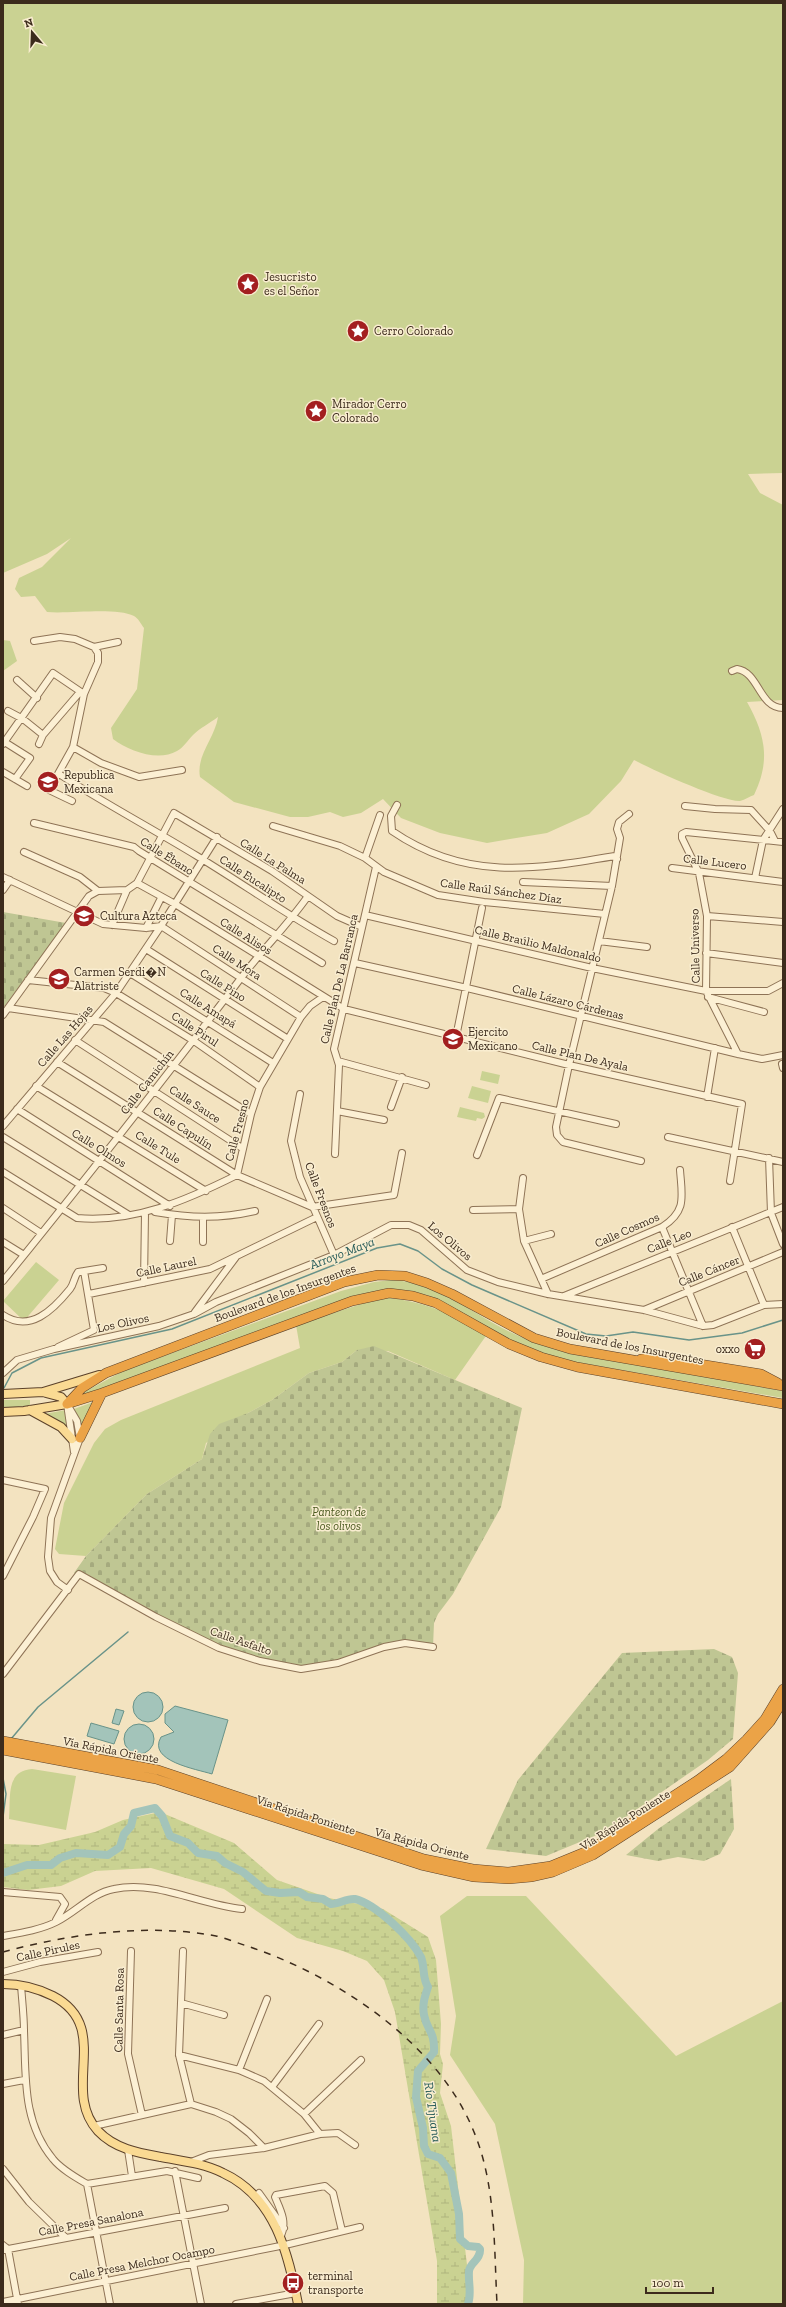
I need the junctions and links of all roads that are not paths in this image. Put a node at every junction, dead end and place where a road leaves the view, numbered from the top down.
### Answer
1 (34, 641) dead end
2 (118, 642) dead end
3 (94, 647) junction
4 (732, 670) dead end
5 (17, 680) dead end
6 (82, 693) junction
7 (37, 698) junction
8 (783, 708) edge
9 (8, 711) dead end
10 (23, 719) junction
11 (43, 735) junction
12 (4, 742) edge
13 (39, 744) dead end
14 (73, 747) junction
15 (182, 770) dead end
16 (3, 772) edge
17 (59, 774) junction
18 (15, 780) junction
19 (27, 786) dead end
20 (72, 801) dead end
21 (397, 805) dead end
22 (685, 806) dead end
23 (783, 809) edge
24 (629, 814) dead end
25 (380, 816) dead end
26 (34, 823) dead end
27 (274, 826) dead end
28 (770, 831) junction
29 (162, 834) junction
30 (217, 837) junction
31 (763, 840) junction
32 (775, 841) junction
33 (783, 842) edge
34 (24, 852) dead end
35 (150, 857) junction
36 (365, 858) junction
37 (617, 859) junction
38 (204, 860) junction
39 (376, 867) junction
40 (672, 868) dead end
41 (384, 872) junction
42 (699, 873) junction
43 (3, 877) edge
44 (755, 878) junction
45 (10, 880) junction
46 (373, 881) junction
47 (523, 882) dead end
48 (783, 882) edge
49 (137, 883) junction
50 (190, 883) junction
51 (612, 886) junction
52 (3, 890) edge
53 (98, 890) junction
54 (127, 890) junction
55 (308, 896) junction
56 (161, 898) junction
57 (175, 904) junction
58 (482, 908) dead end
59 (77, 911) junction
60 (365, 914) junction
61 (605, 914) junction
62 (707, 916) junction
63 (293, 918) junction
64 (783, 922) edge
65 (112, 925) junction
66 (161, 926) junction
67 (362, 927) junction
68 (146, 928) junction
69 (276, 936) junction
70 (334, 941) dead end
71 (477, 941) junction
72 (599, 941) junction
73 (647, 947) dead end
74 (146, 949) junction
75 (706, 953) junction
76 (258, 957) junction
77 (322, 963) dead end
78 (355, 963) junction
79 (783, 963) edge
80 (592, 968) junction
81 (130, 973) junction
82 (241, 978) junction
83 (28, 980) junction
84 (783, 983) edge
85 (467, 988) junction
86 (116, 993) junction
87 (707, 994) junction
88 (323, 997) junction
89 (226, 999) junction
90 (8, 1008) junction
91 (344, 1009) junction
92 (764, 1012) dead end
93 (3, 1015) edge
94 (301, 1017) junction
95 (580, 1017) junction
96 (94, 1020) junction
97 (208, 1021) junction
98 (456, 1037) junction
99 (288, 1039) junction
100 (75, 1040) junction
101 (194, 1041) junction
102 (715, 1048) junction
103 (738, 1054) junction
104 (780, 1056) edge
105 (338, 1061) junction
106 (57, 1062) junction
107 (273, 1063) junction
108 (568, 1065) junction
109 (174, 1067) junction
110 (402, 1077) junction
111 (426, 1085) dead end
112 (36, 1086) junction
113 (260, 1087) junction
114 (155, 1092) junction
115 (300, 1094) dead end
116 (707, 1097) junction
117 (391, 1107) dead end
118 (17, 1109) junction
119 (337, 1111) junction
120 (559, 1111) junction
121 (138, 1112) junction
122 (251, 1114) junction
123 (384, 1120) dead end
124 (616, 1124) dead end
125 (3, 1126) edge
126 (119, 1136) junction
127 (3, 1137) edge
128 (668, 1137) dead end
129 (242, 1148) junction
130 (733, 1152) junction
131 (402, 1153) dead end
132 (335, 1154) dead end
133 (477, 1155) dead end
134 (769, 1158) junction
135 (100, 1161) junction
136 (641, 1161) dead end
137 (783, 1162) edge
138 (680, 1170) dead end
139 (3, 1172) edge
140 (237, 1175) junction
141 (523, 1178) dead end
142 (730, 1181) dead end
143 (81, 1184) junction
144 (206, 1191) junction
145 (170, 1206) junction
146 (312, 1207) junction
147 (3, 1208) edge
148 (61, 1208) junction
149 (783, 1208) edge
150 (519, 1209) junction
151 (473, 1210) dead end
152 (255, 1211) dead end
153 (153, 1212) junction
154 (145, 1213) junction
155 (771, 1213) junction
156 (129, 1215) junction
157 (172, 1215) junction
158 (317, 1217) junction
159 (203, 1218) junction
160 (732, 1227) junction
161 (662, 1228) junction
162 (41, 1233) junction
163 (551, 1234) dead end
164 (170, 1241) dead end
165 (524, 1241) junction
166 (3, 1242) edge
167 (203, 1242) dead end
168 (783, 1244) edge
169 (672, 1252) junction
170 (783, 1252) edge
171 (24, 1254) junction
172 (237, 1255) junction
173 (334, 1255) junction
174 (748, 1266) junction
175 (103, 1268) dead end
176 (84, 1271) junction
177 (541, 1279) junction
178 (3, 1280) edge
179 (144, 1283) junction
180 (688, 1291) junction
181 (89, 1294) junction
182 (548, 1294) junction
183 (564, 1296) junction
184 (783, 1304) edge
185 (764, 1305) junction
186 (644, 1310) junction
187 (194, 1314) junction
188 (3, 1315) edge
189 (703, 1326) junction
190 (54, 1349) junction
191 (3, 1373) edge
192 (106, 1373) junction
193 (783, 1386) edge
194 (43, 1392) junction
195 (102, 1393) junction
196 (3, 1394) edge
197 (33, 1394) junction
198 (67, 1404) junction
199 (783, 1404) edge
200 (27, 1410) junction
201 (4, 1414) edge
202 (76, 1438) junction
203 (3, 1480) edge
204 (3, 1576) edge
205 (68, 1590) junction
206 (433, 1647) dead end
207 (3, 1674) edge
208 (783, 1689) edge
209 (783, 1701) edge
210 (3, 1741) edge
211 (3, 1750) edge
212 (3, 1892) edge
213 (242, 1909) dead end
214 (56, 1922) junction
215 (3, 1936) edge
216 (131, 1951) dead end
217 (183, 1951) dead end
218 (98, 1952) dead end
219 (3, 1972) edge
220 (3, 1984) edge
221 (21, 1985) junction
222 (267, 1999) dead end
223 (181, 2004) junction
224 (224, 2015) dead end
225 (319, 2024) dead end
226 (24, 2030) junction
227 (3, 2035) edge
228 (179, 2055) junction
229 (361, 2060) dead end
230 (240, 2070) junction
231 (24, 2080) junction
232 (3, 2084) edge
233 (272, 2087) junction
234 (191, 2104) junction
235 (304, 2114) junction
236 (142, 2115) junction
237 (94, 2126) junction
238 (320, 2134) junction
239 (355, 2145) dead end
240 (264, 2148) junction
241 (128, 2150) junction
242 (191, 2162) junction
243 (3, 2169) edge
244 (175, 2171) junction
245 (132, 2176) junction
246 (198, 2178) dead end
247 (87, 2184) junction
248 (225, 2208) dead end
249 (184, 2215) junction
250 (360, 2227) dead end
251 (342, 2231) junction
252 (96, 2232) junction
253 (283, 2233) junction
254 (66, 2238) junction
255 (285, 2245) junction
256 (5, 2248) edge
257 (193, 2264) junction
258 (106, 2281) junction
259 (296, 2292) junction
260 (18, 2301) edge
261 (3, 2302) edge
262 (258, 2302) edge
263 (110, 2304) edge
264 (201, 2304) edge
265 (236, 2304) edge
266 (298, 2304) edge

1 - 3 street
2 - 3 street
3 - 6 street
4 - 8 street
5 - 7 street
6 - 7 street
6 - 11 street
6 - 14 street
7 - 10 street
9 - 10 street
10 - 11 street
10 - 12 street
11 - 13 street
12 - 18 street
14 - 15 street
14 - 17 street
16 - 18 street
17 - 20 street
17 - 29 street, Calle Eucalipto
18 - 19 street
21 - 37 street
22 - 28 street
23 - 28 street
24 - 37 street
25 - 36 street
26 - 35 street, Calle Ébano
27 - 36 street, Calle Raúl Sánchez Díaz
28 - 31 street
28 - 32 street
29 - 30 street, Calle La Palma
29 - 35 street
29 - 38 street, Calle Eucalipto
30 - 38 street, Calle Las Hojas
30 - 55 street, Calle La Palma
31 - 32 street
31 - 42 street, Calle Universo
31 - 44 street, Calle Lucero
32 - 33 street
34 - 53 street
35 - 49 street
35 - 50 street, Calle Ébano
36 - 39 street, Calle Raúl Sánchez Díaz
37 - 51 street
38 - 50 street, Calle Las Hojas
38 - 63 street, Calle Eucalipto
39 - 41 street, Calle Raúl Sánchez Díaz
39 - 46 street, Calle Plan De La Barranca
40 - 42 street, Calle Lucero
41 - 46 street
41 - 61 street, Calle Raúl Sánchez Díaz
42 - 44 street, Calle Lucero
42 - 62 street, Calle Universo
43 - 45 street
44 - 48 street, Calle Lucero
45 - 52 street
45 - 59 street
46 - 60 street, Calle Plan De La Barranca
47 - 51 street
49 - 54 street
49 - 56 street, Calle Alisos
50 - 57 street, Calle Las Hojas
50 - 69 street, Calle Ébano
51 - 61 street
53 - 54 street
53 - 59 street
54 - 65 street
55 - 63 street, Calle Camichín
55 - 67 street, Calle La Palma
56 - 57 street, Calle Alisos
56 - 68 street
57 - 66 street, Calle Las Hojas
57 - 76 street, Calle Alisos
58 - 71 street
59 - 65 street
59 - 83 street
60 - 67 street, Calle Plan De La Barranca
60 - 71 street, Calle Braúlio Maldonaldo
61 - 72 street
62 - 64 street
62 - 75 street, Calle Universo
63 - 69 street, Calle Camichín
63 - 70 street, Calle Eucalipto
65 - 68 street
66 - 68 street
66 - 74 street, Calle Las Hojas
66 - 82 street, Calle Mora
67 - 78 street, Calle Plan De La Barranca
69 - 76 street, Calle Camichín
69 - 77 street, Calle Ébano
71 - 80 street, Calle Braúlio Maldonaldo
71 - 85 street
72 - 73 street
72 - 80 street
74 - 81 street, Calle Las Hojas
74 - 89 street, Calle Pino
75 - 79 street
75 - 87 street, Calle Universo
76 - 82 street, Calle Camichín
76 - 88 street, Calle Alisos
78 - 85 street, Calle Lázaro Cárdenas
78 - 91 street, Calle Plan De La Barranca
80 - 87 street, Calle Braúlio Maldonaldo
80 - 95 street
81 - 86 street, Calle Las Hojas
81 - 97 street, Calle Amapá
82 - 89 street, Calle Camichín
82 - 94 street, Calle Mora
83 - 86 street, Calle Pirul
83 - 90 street
84 - 87 street
85 - 95 street, Calle Lázaro Cárdenas
85 - 98 street
86 - 96 street, Calle Las Hojas
86 - 101 street, Calle Pirul
87 - 92 street, Calle Braúlio Maldonaldo
87 - 103 street
88 - 91 street, Calle Alisos
88 - 94 street, Calle Fresno
89 - 97 street, Calle Camichín
89 - 99 street, Calle Pino
90 - 93 street
90 - 96 street
91 - 98 street, Calle Plan De Ayala
91 - 105 street, Calle Plan De La Barranca
94 - 99 street, Calle Fresno
95 - 102 street, Calle Lázaro Cárdenas
95 - 108 street
96 - 100 street, Calle Las Hojas
96 - 109 street
97 - 101 street, Calle Camichín
97 - 107 street, Calle Amapá
98 - 108 street, Calle Plan De Ayala
99 - 107 street, Calle Fresno
100 - 106 street, Calle Las Hojas
100 - 114 street, Calle Sauce
101 - 109 street, Calle Camichín
101 - 113 street, Calle Pirul
102 - 103 street, Calle Lázaro Cárdenas
102 - 116 street
103 - 104 street, Calle Lázaro Cárdenas
105 - 110 street
105 - 119 street, Calle Plan De La Barranca
106 - 112 street, Calle Las Hojas
106 - 121 street, Calle Capulín
107 - 113 street, Calle Fresno
108 - 116 street, Calle Plan De Ayala
108 - 120 street
109 - 114 street, Calle Camichín
109 - 122 street
110 - 111 street
110 - 117 street
112 - 118 street, Calle Las Hojas
112 - 126 street, Calle Tule
113 - 122 street, Calle Fresno
114 - 121 street, Calle Camichín
114 - 129 street, Calle Sauce
115 - 146 street, Calle Fresnos
116 - 130 street, Calle Plan De Ayala
118 - 125 street, Calle Las Hojas
118 - 135 street, Calle Olmos
119 - 123 street
119 - 132 street, Calle Plan De La Barranca
120 - 124 street
120 - 133 street
120 - 136 street
121 - 126 street, Calle Camichín
121 - 140 street, Calle Capulín
122 - 129 street, Calle Fresno
126 - 135 street, Calle Camichín
126 - 144 street, Calle Tule
127 - 143 street
128 - 130 street
129 - 140 street, Calle Fresno
130 - 134 street
130 - 142 street
131 - 146 street
134 - 137 street
134 - 155 street
135 - 143 street, Calle Camichín
135 - 145 street, Calle Olmos
138 - 161 street, Calle Cosmos
139 - 148 street, Calle Fresno
140 - 144 street, Calle Fresno
140 - 146 street
141 - 150 street
143 - 148 street, Calle Camichín
143 - 156 street
144 - 145 street, Calle Fresno
145 - 153 street, Calle Fresno
146 - 158 street, Calle Fresnos
147 - 162 street
148 - 156 street, Calle Fresno
148 - 162 street, Calle Camichín
149 - 155 street, Calle Leo
150 - 151 street
150 - 165 street
152 - 159 street
153 - 154 street, Calle Fresno
153 - 157 street
154 - 156 street, Calle Fresno
154 - 179 street
155 - 160 street, Calle Leo
155 - 168 street
157 - 159 street
157 - 164 street
158 - 172 street, Calle Laurel
158 - 173 street, Calle Fresnos
159 - 167 street
160 - 169 street, Calle Leo
160 - 174 street
161 - 169 street
161 - 177 street, Calle Cosmos
162 - 171 street, Calle Camichín
163 - 165 street
165 - 177 street
166 - 171 street
169 - 180 street
169 - 183 street, Calle Leo
170 - 174 street, Calle Cáncer
171 - 178 street, Calle Camichín
172 - 179 street, Calle Laurel
172 - 187 street
173 - 182 street, Los Olivos
173 - 187 street, Los Olivos
174 - 180 street, Calle Cáncer
174 - 185 street
175 - 176 street
176 - 181 street
176 - 188 street
177 - 182 street
179 - 181 street, Calle Laurel
180 - 186 street, Calle Cáncer
180 - 189 street
181 - 190 street
182 - 183 street, Los Olivos
183 - 186 street, Los Olivos
184 - 185 street, Los Olivos
185 - 189 street, Los Olivos
186 - 189 street, Los Olivos
187 - 190 street, Los Olivos
190 - 191 street, Los Olivos
192 - 193 highway, Boulevard de los Insurgentes
192 - 194 main road, Boulevard de los Insurgentes
192 - 198 highway
194 - 197 main road, Boulevard de los Insurgentes
194 - 198 main road
195 - 198 highway
195 - 199 highway
195 - 202 highway
196 - 197 main road, Boulevard de los Insurgentes
197 - 200 main road
198 - 200 main road
198 - 202 street
198 - 202 street
200 - 201 main road
200 - 202 main road
202 - 205 street
203 - 204 street
205 - 206 street, Calle Asfalto
205 - 207 street
208 - 210 highway, Vía Rápida Oriente
209 - 211 highway, Vía Rápida Poniente
212 - 214 street
213 - 214 street
214 - 215 street
216 - 236 street, Calle Santa Rosa
217 - 223 street
218 - 219 street, Calle Pirules
220 - 221 main road
221 - 226 street
221 - 237 main road
222 - 230 street
223 - 224 street
223 - 228 street
225 - 233 street
226 - 227 street
226 - 231 street
228 - 230 street
228 - 234 street
229 - 235 street
230 - 233 street
231 - 232 street
231 - 247 street
233 - 235 street
234 - 236 street
234 - 240 street
235 - 238 street
236 - 237 street
237 - 241 main road
238 - 239 street
238 - 240 street
240 - 242 street
241 - 242 main road
241 - 245 street
242 - 253 main road
243 - 254 street
244 - 245 street
244 - 246 street
244 - 249 street
245 - 247 street
247 - 252 street
248 - 249 street, Calle Presa Sanalona
249 - 252 street, Calle Presa Sanalona
249 - 257 street
250 - 251 street, Calle Presa Melchor Ocampo
251 - 253 street
251 - 255 street, Calle Presa Melchor Ocampo
252 - 254 street, Calle Presa Sanalona
252 - 258 street
253 - 255 main road
254 - 256 street, Calle Presa Sanalona
255 - 257 street, Calle Presa Melchor Ocampo
255 - 259 main road
256 - 260 street
257 - 258 street, Calle Presa Melchor Ocampo
257 - 264 street
258 - 260 street, Calle Presa Melchor Ocampo
258 - 263 street
259 - 262 street
259 - 266 main road
260 - 261 street, Calle Presa Melchor Ocampo
262 - 265 street

